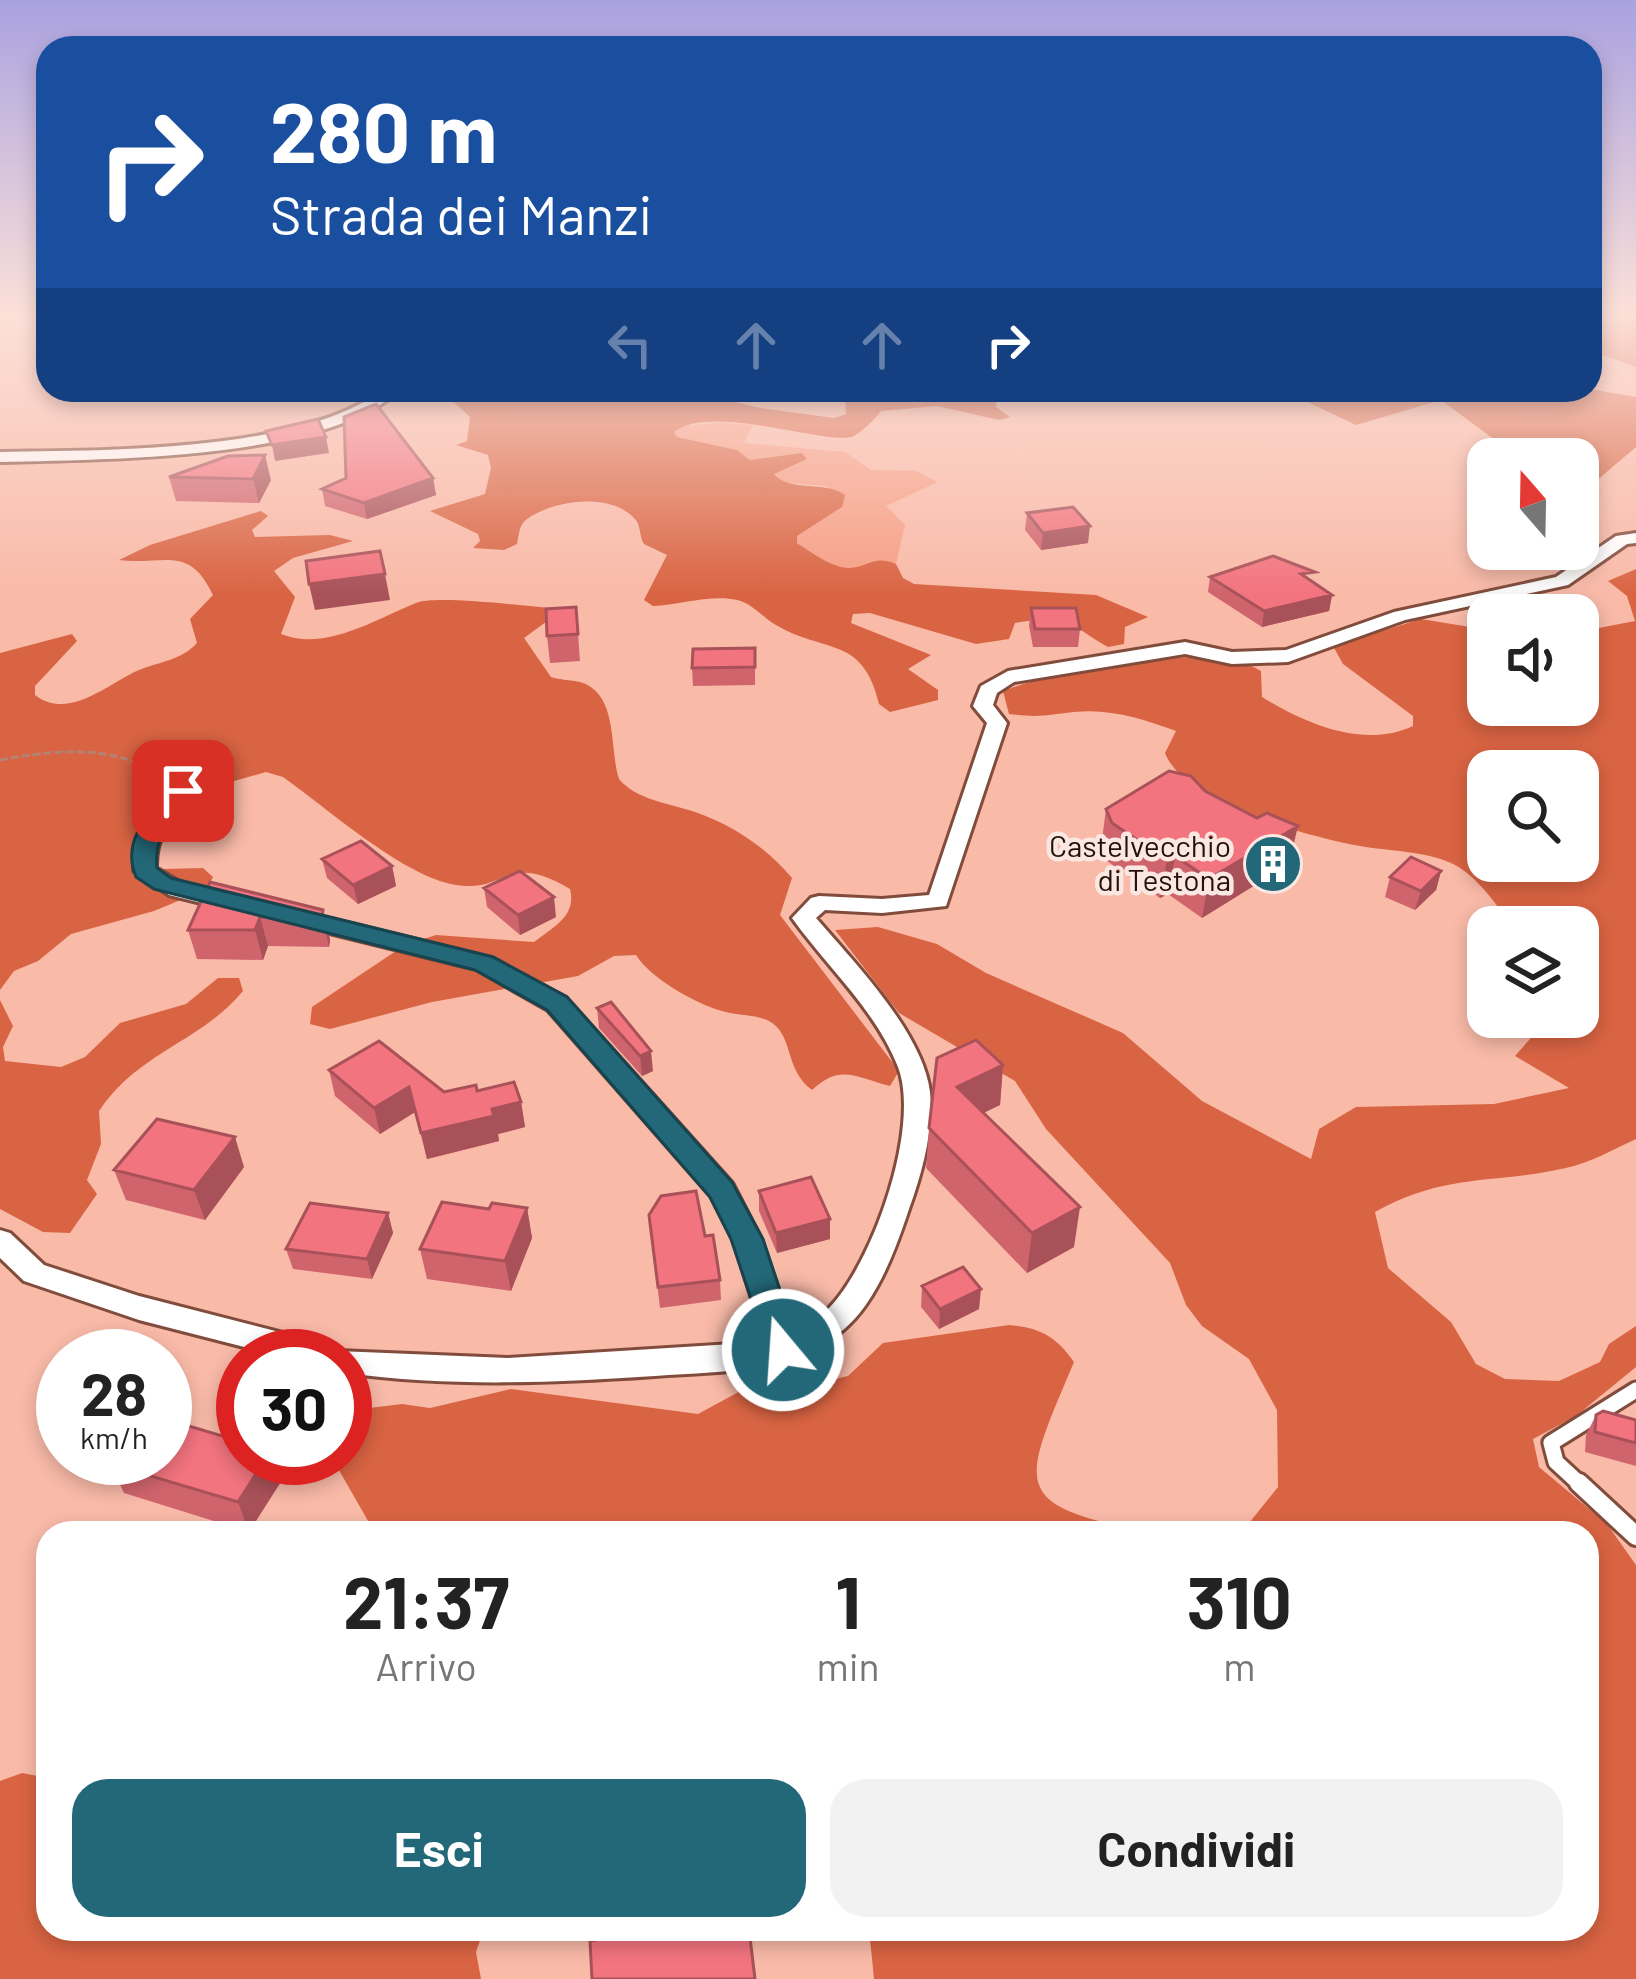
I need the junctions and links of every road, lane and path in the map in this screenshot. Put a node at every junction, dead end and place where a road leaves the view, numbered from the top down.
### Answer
1 (368, 409) edge
2 (0, 458) edge
3 (1636, 538) edge
4 (0, 760) edge
5 (183, 791) joint
6 (0, 1241) edge
7 (221, 1329) edge
8 (783, 1350) junction
9 (372, 1365) edge
10 (1636, 1390) edge
11 (1636, 1536) edge

1 - 2 street
3 - 8 street
4 - 5 path
5 - 8 street
6 - 7 street
8 - 9 street
10 - 11 lane

